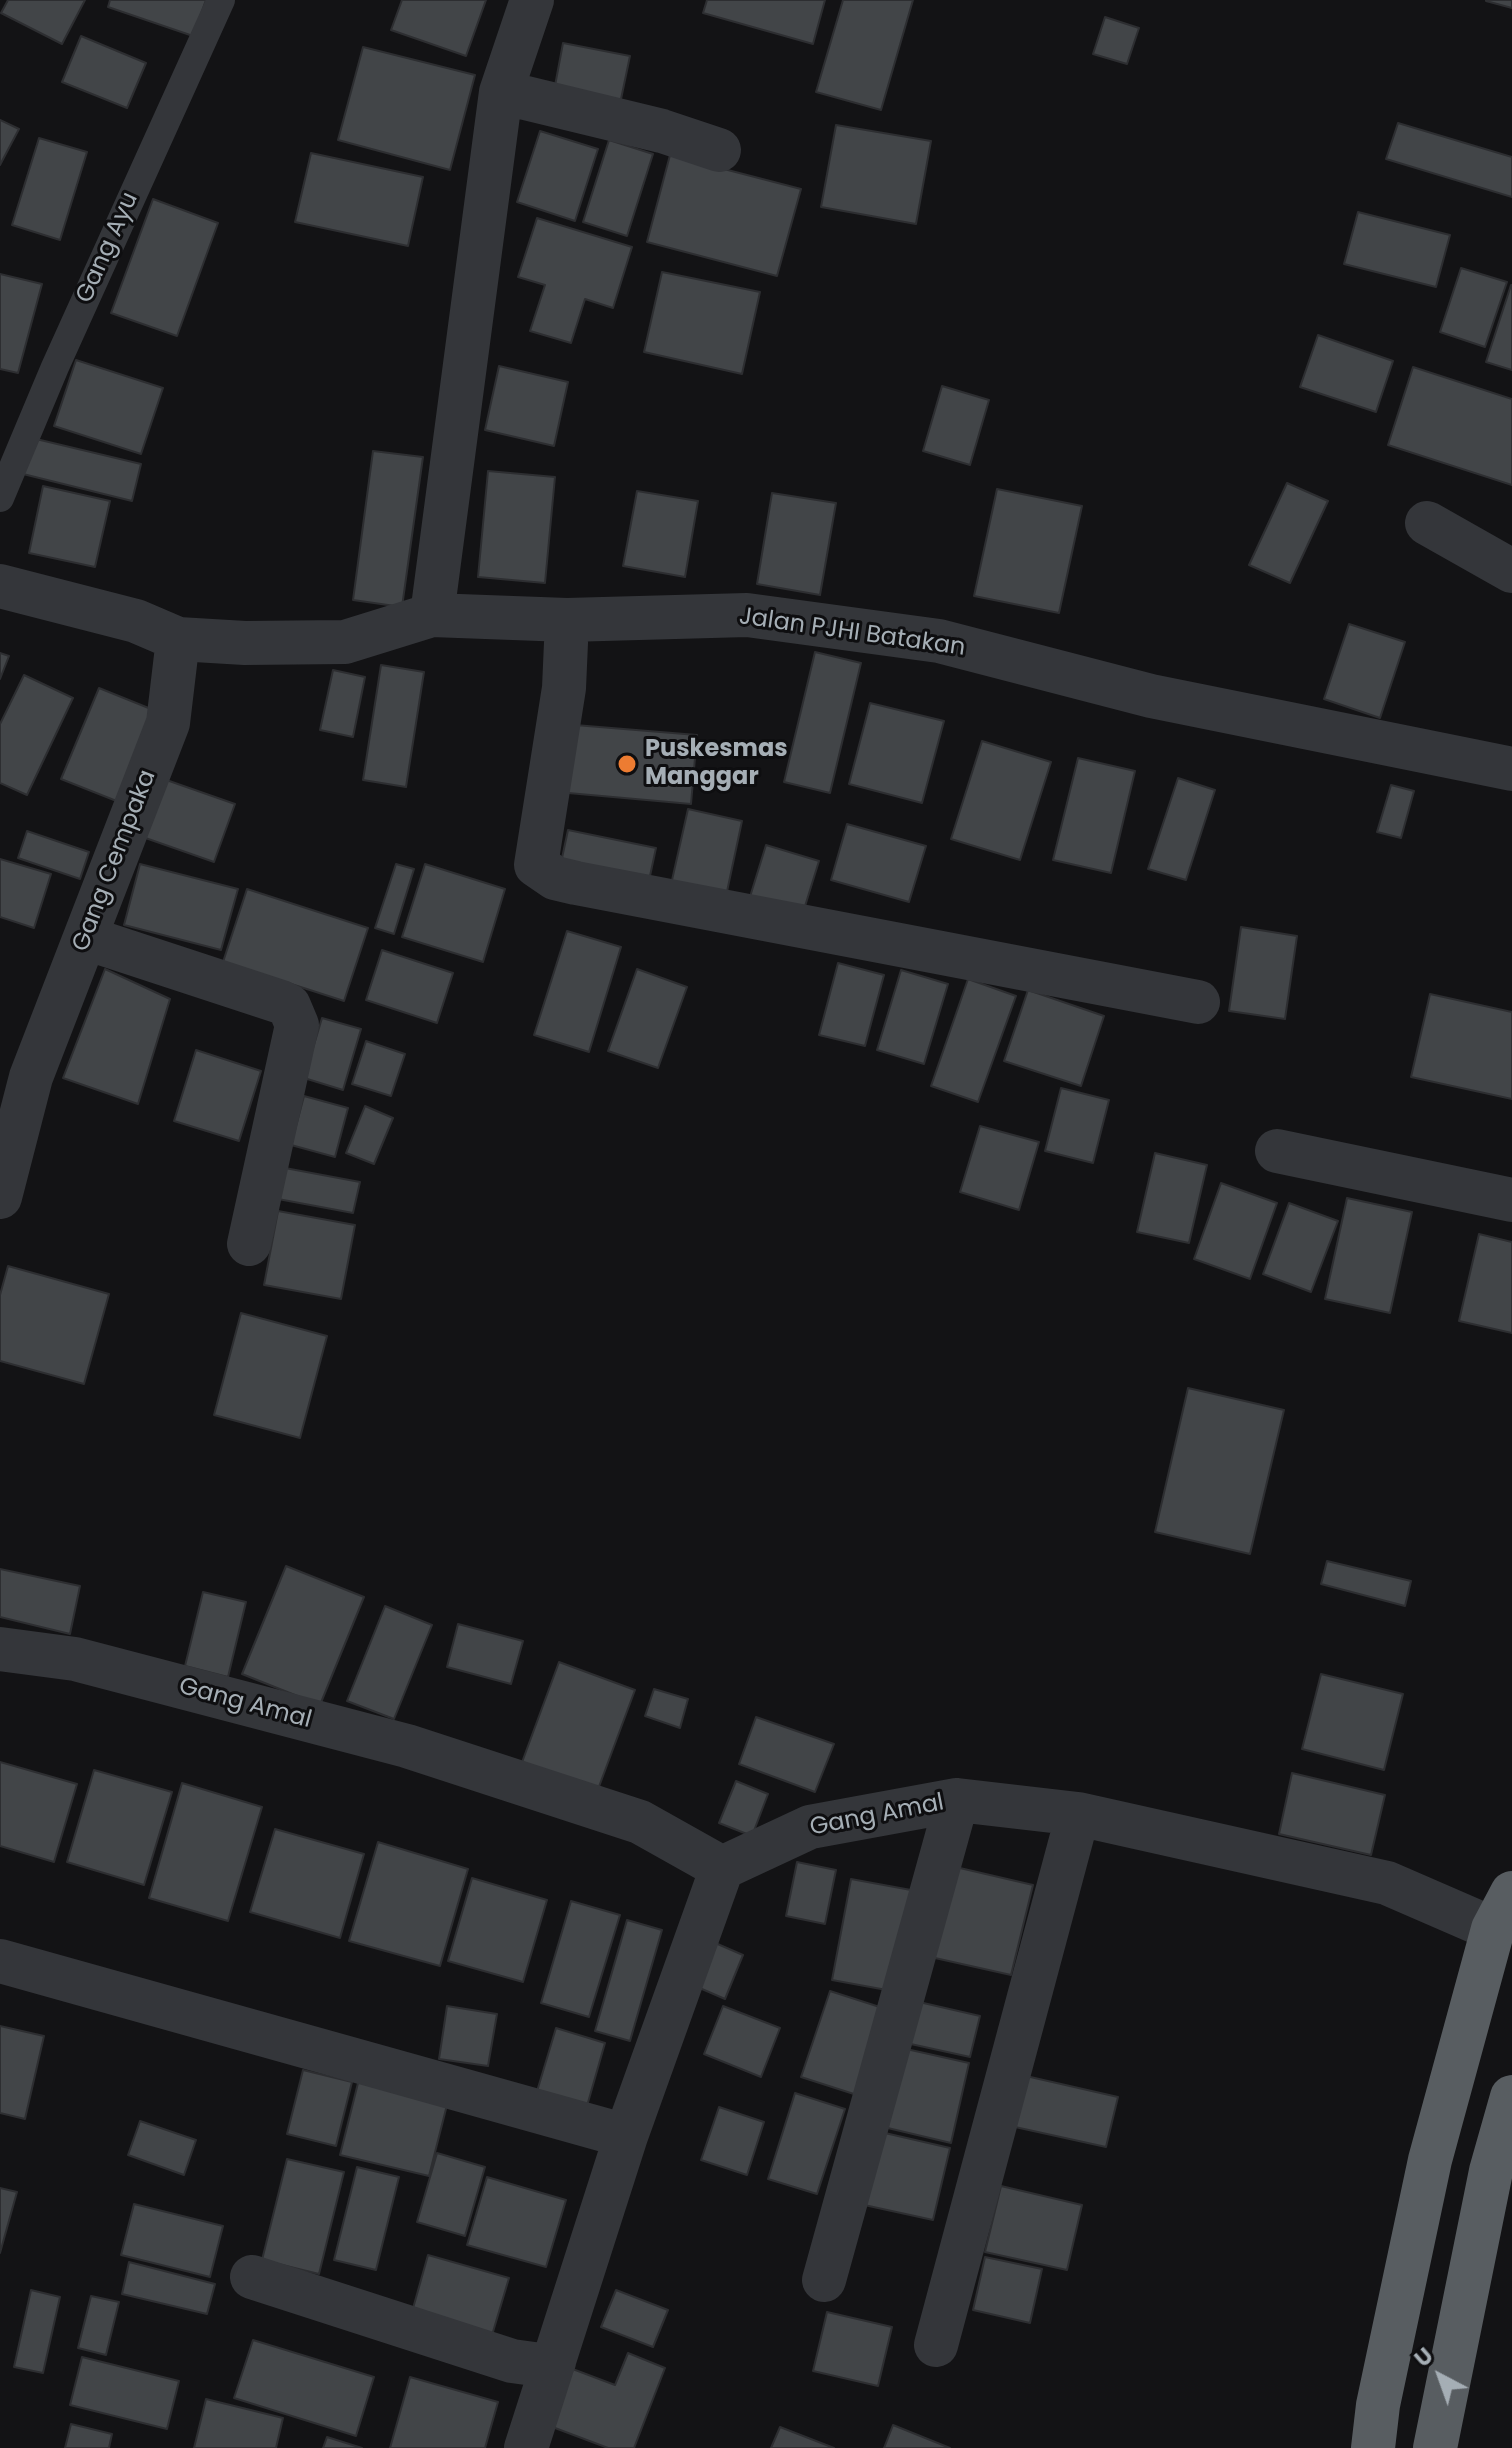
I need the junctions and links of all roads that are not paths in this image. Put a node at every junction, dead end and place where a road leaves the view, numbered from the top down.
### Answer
1 (221, 0) edge
2 (532, 0) edge
3 (501, 92) junction
4 (719, 150) dead end
5 (0, 498) edge
6 (1427, 523) dead end
7 (1512, 571) edge
8 (0, 586) edge
9 (432, 615) junction
10 (567, 620) junction
11 (178, 639) junction
12 (1512, 769) edge
13 (86, 938) junction
14 (1198, 1002) dead end
15 (16, 1071) edge
16 (1277, 1151) dead end
17 (0, 1197) edge
18 (1512, 1200) edge
19 (249, 1244) dead end
20 (0, 1649) edge
21 (957, 1800) junction
22 (1078, 1814) junction
23 (722, 1868) junction
24 (1502, 1911) edge
25 (0, 1961) edge
26 (1512, 2097) edge
27 (626, 2136) junction
28 (252, 2277) dead end
29 (824, 2280) dead end
30 (936, 2345) dead end
31 (554, 2362) junction
32 (1438, 2434) edge
33 (526, 2448) edge
34 (1373, 2448) edge

1 - 5 lane, Gang Ayu
2 - 3 street
3 - 4 street
3 - 9 street
6 - 7 street
8 - 11 street, Jalan PJHI Batakan
9 - 10 street, Jalan PJHI Batakan
9 - 11 street, Jalan PJHI Batakan
10 - 12 street, Jalan PJHI Batakan
10 - 14 street
11 - 13 street, Gang Cempaka
13 - 15 street, Gang Cempaka
13 - 19 street
15 - 17 street, Gang Cempaka
16 - 18 street
20 - 23 street, Gang Amal
21 - 22 street, Gang Amal
21 - 23 street, Gang Amal
21 - 29 street
22 - 24 street, Gang Amal
22 - 30 street
23 - 27 street
24 - 34 highway
25 - 27 street
26 - 32 highway
27 - 31 street
28 - 31 street
31 - 33 street

